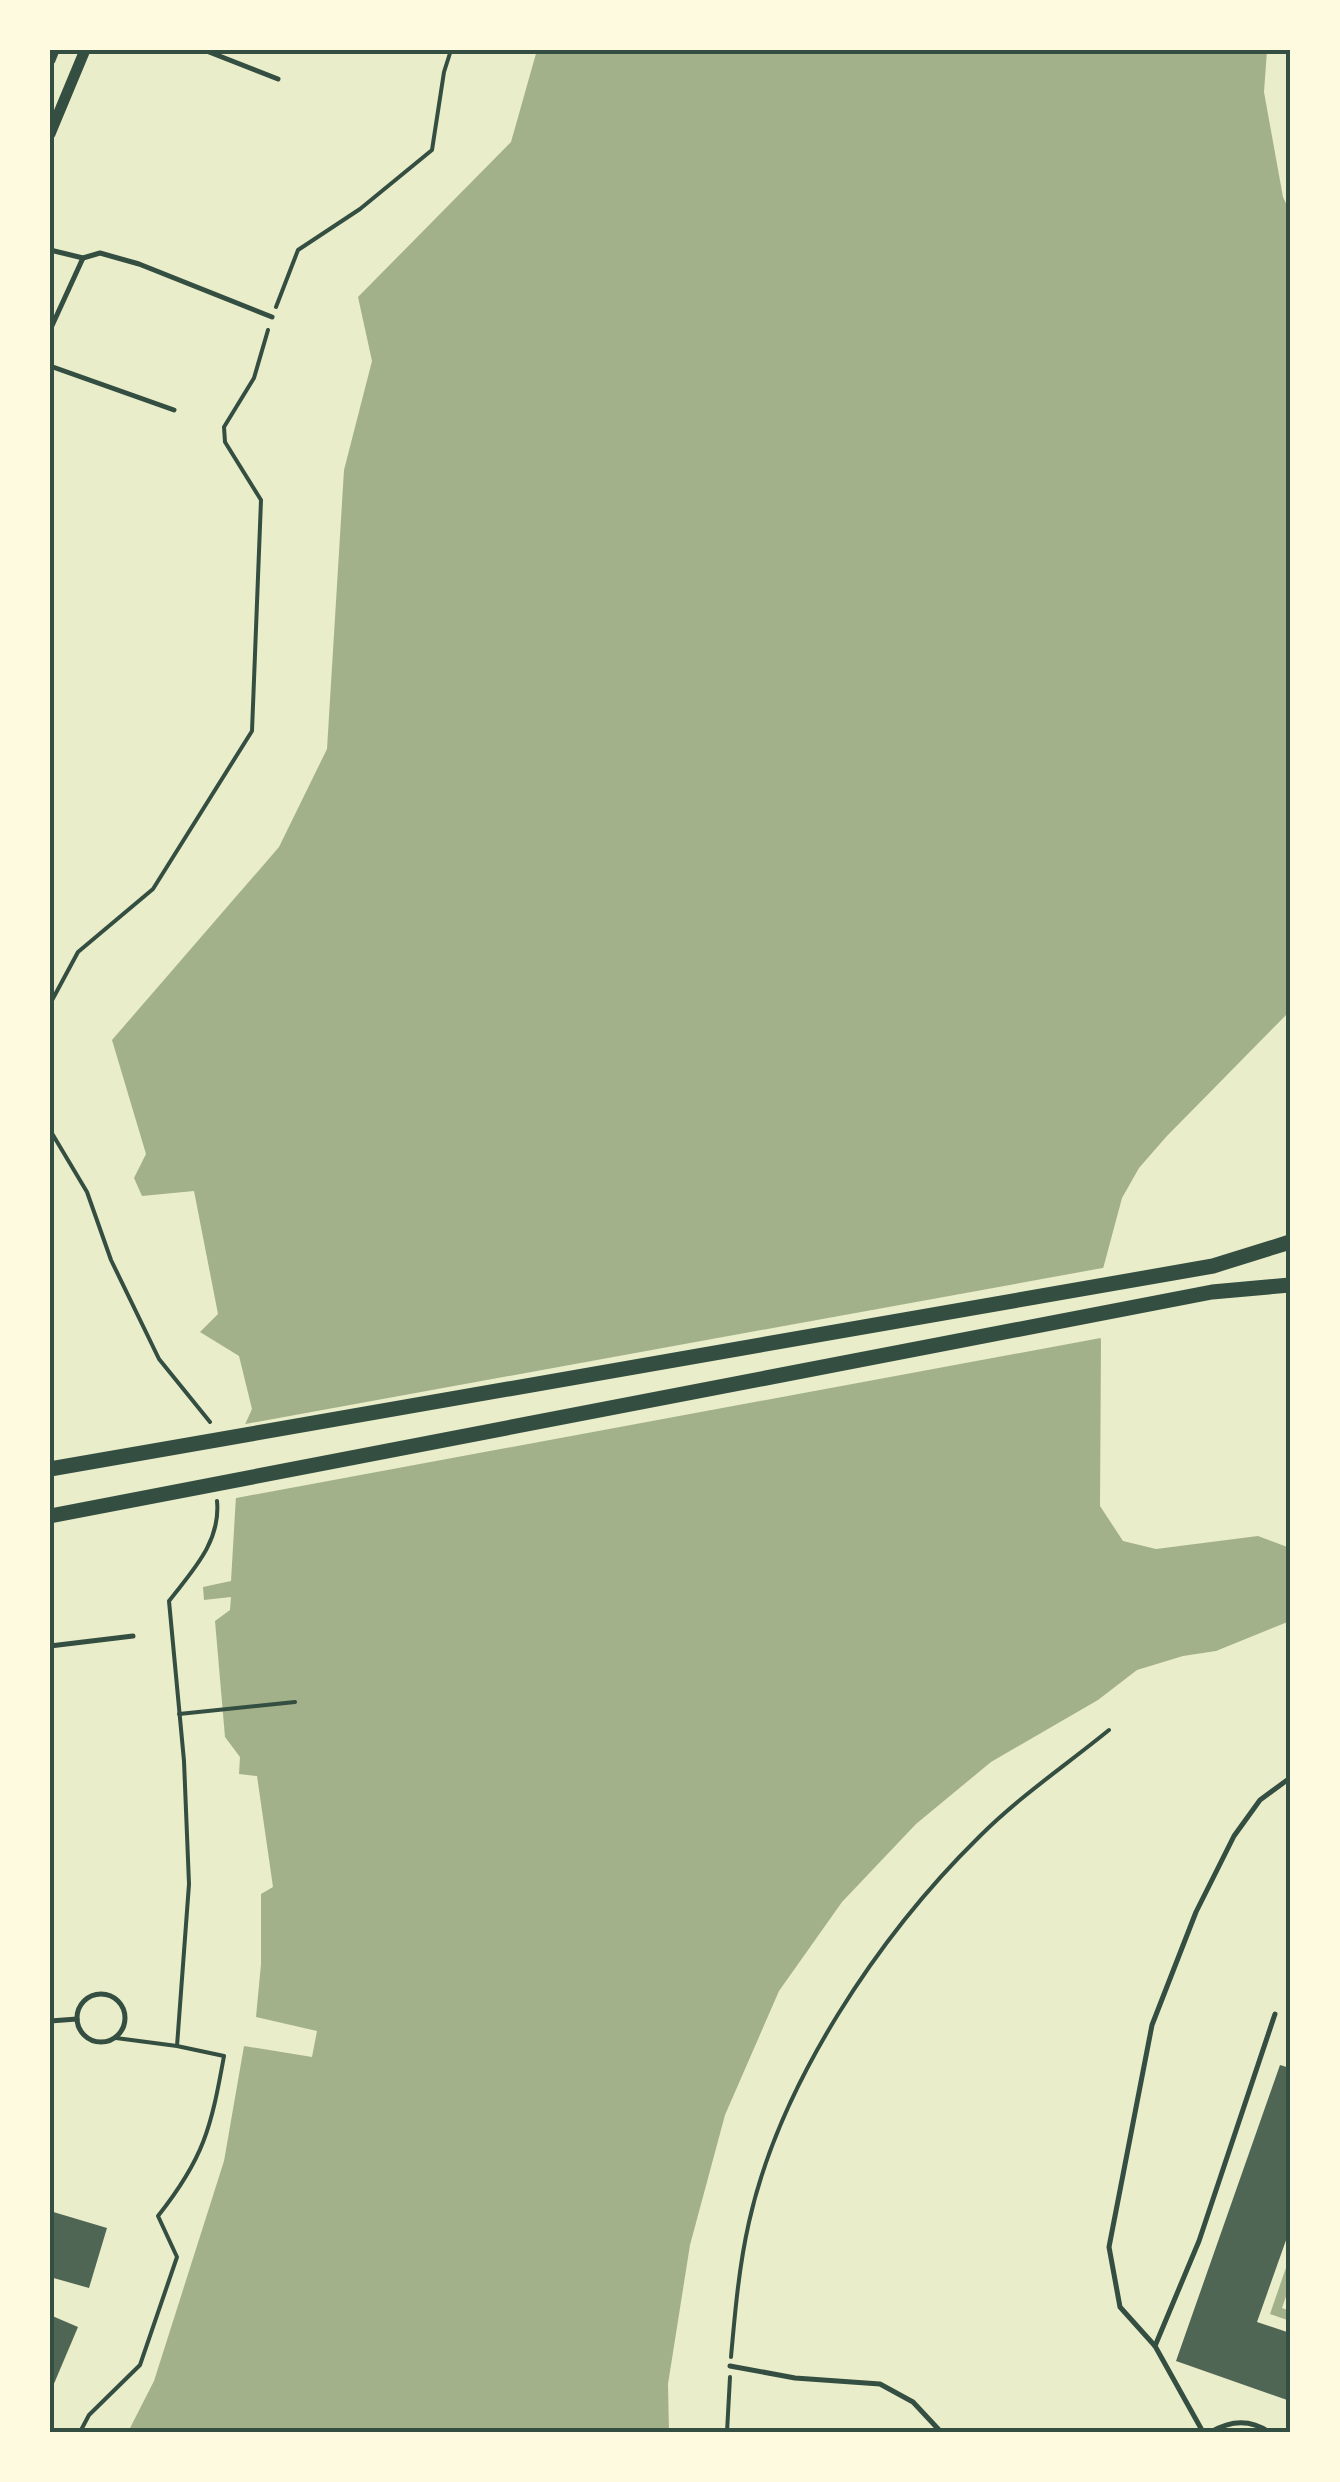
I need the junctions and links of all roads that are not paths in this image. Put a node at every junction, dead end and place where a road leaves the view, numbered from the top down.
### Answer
1 (54, 50) edge
2 (85, 50) edge
3 (204, 50) edge
4 (50, 60) edge
5 (278, 79) dead end
6 (50, 134) edge
7 (50, 250) edge
8 (83, 258) junction
9 (272, 318) road end
10 (50, 329) edge
11 (50, 366) edge
12 (174, 410) dead end
13 (1290, 1242) edge
14 (1290, 1285) edge
15 (50, 1469) edge
16 (50, 1516) edge
17 (133, 1636) dead end
18 (50, 1646) edge
19 (1290, 1778) edge
20 (1275, 2014) dead end
21 (77, 2018) junction
22 (50, 2021) edge
23 (1155, 2346) junction
24 (730, 2366) road end
25 (941, 2432) edge
26 (1203, 2432) edge
27 (1211, 2432) edge
28 (1269, 2432) edge

1 - 4 street
2 - 6 street
3 - 5 lane
7 - 8 lane
8 - 9 lane
8 - 10 lane
11 - 12 lane
13 - 15 main road
14 - 16 main road
17 - 18 lane
19 - 23 lane
20 - 23 lane
21 - 21 lane
21 - 22 lane
23 - 26 lane
24 - 25 lane
27 - 28 lane

